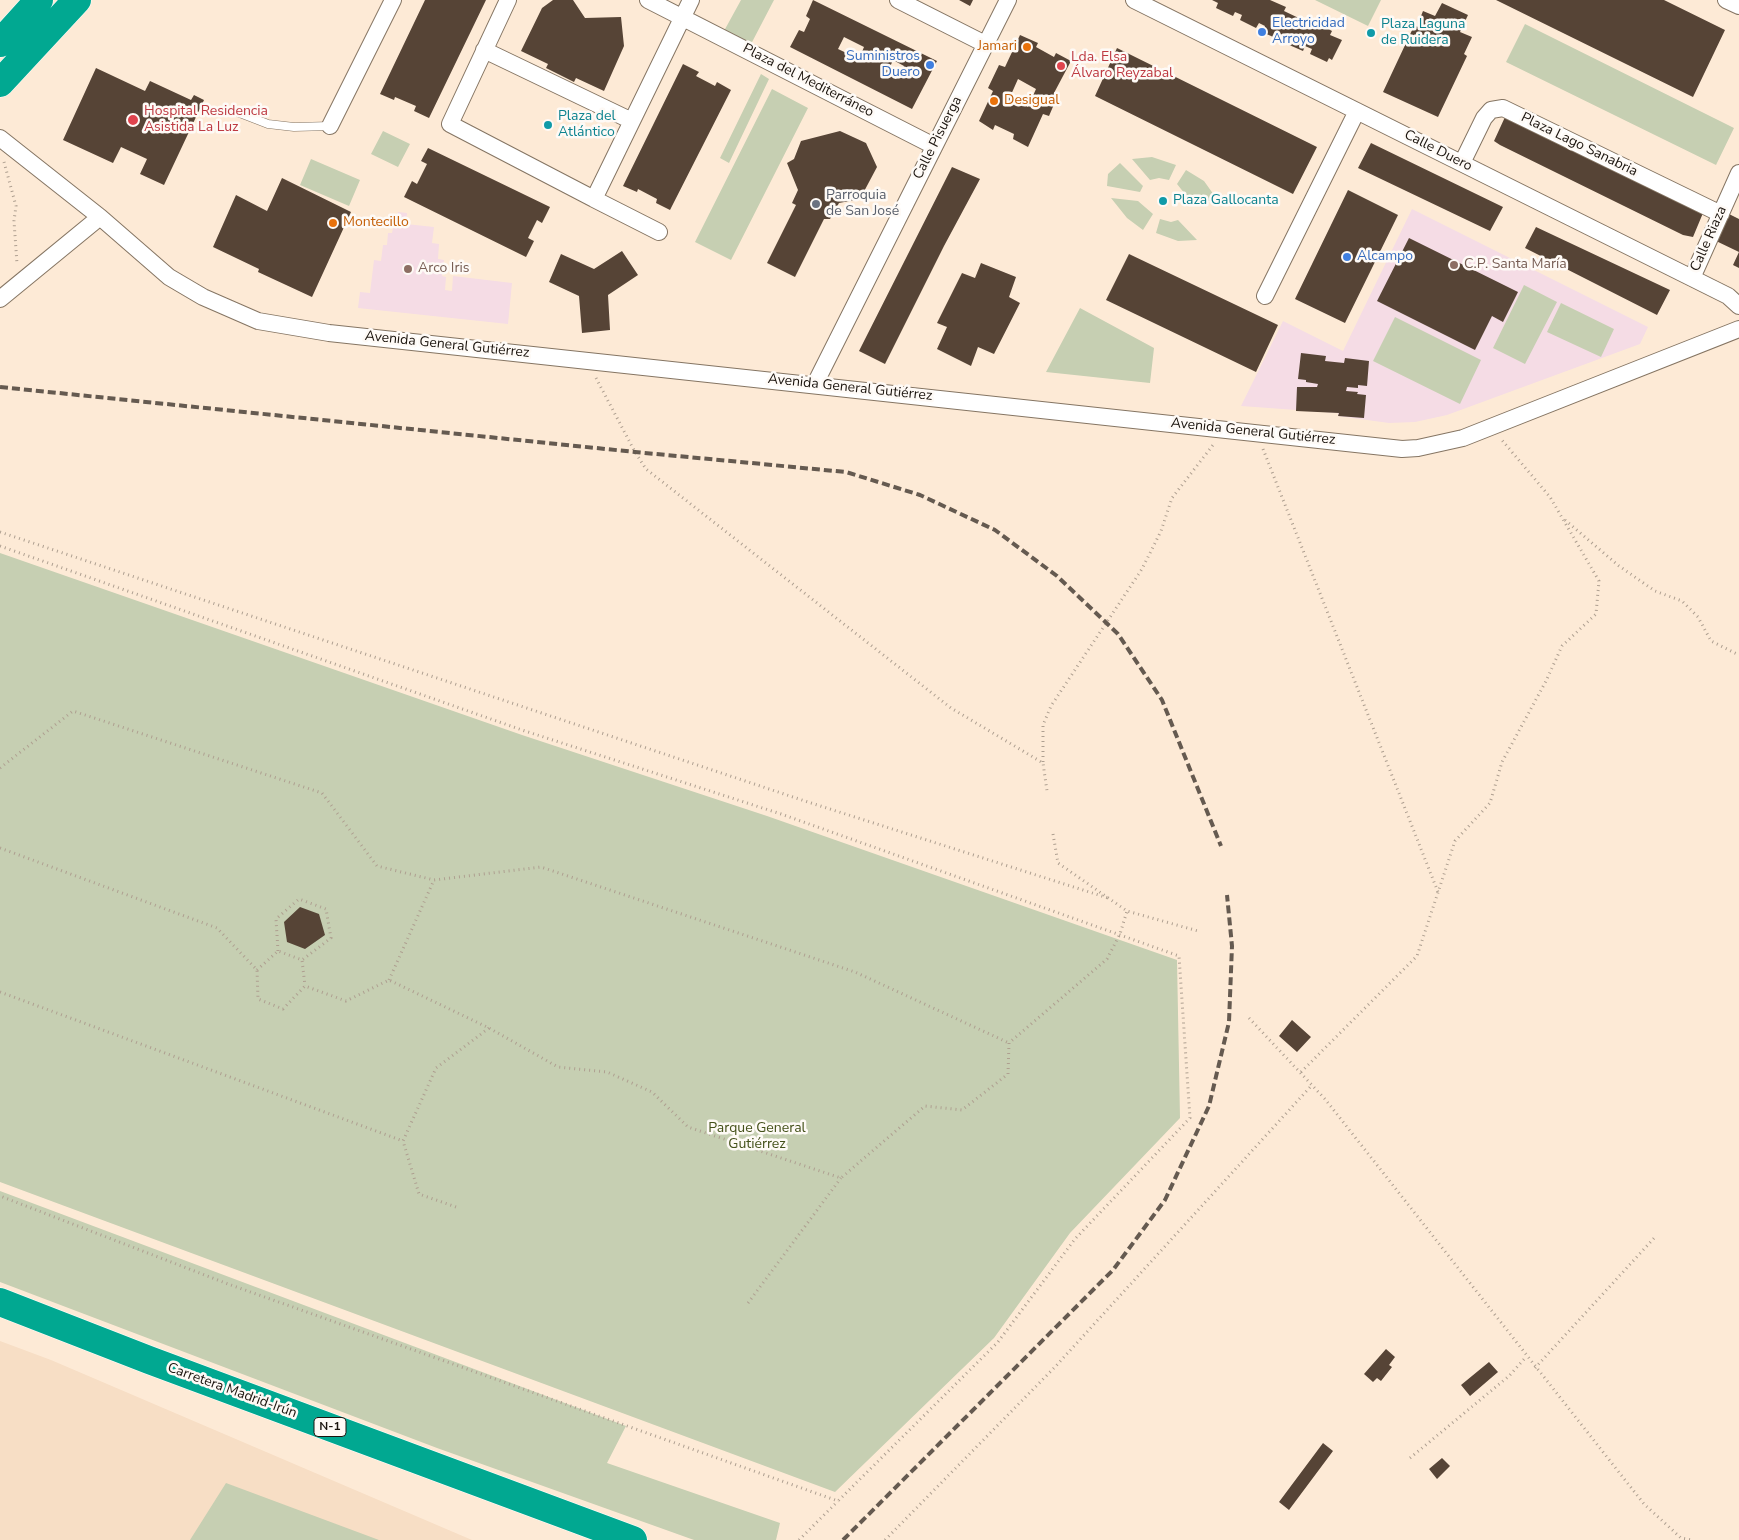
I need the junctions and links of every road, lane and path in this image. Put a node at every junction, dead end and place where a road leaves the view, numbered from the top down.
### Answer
1 (39, 0) edge
2 (77, 0) edge
3 (392, 0) edge
4 (508, 0) edge
5 (648, 0) edge
6 (691, 0) edge
7 (898, 0) edge
8 (1008, 0) edge
9 (1726, 0) edge
10 (1142, 2) edge
11 (1739, 6) edge
12 (683, 17) junction
13 (0, 43) edge
14 (985, 44) junction
15 (484, 50) junction
16 (0, 83) edge
17 (1357, 111) junction
18 (237, 112) dead end
19 (632, 121) junction
20 (330, 126) joint
21 (2, 140) edge
22 (934, 146) junction
23 (1462, 163) junction
24 (1739, 173) edge
25 (594, 198) junction
26 (1720, 214) junction
27 (100, 217) junction
28 (659, 232) dead end
29 (1692, 278) junction
30 (18, 285) junction
31 (1265, 296) dead end
32 (0, 299) edge
33 (1739, 306) edge
34 (1739, 329) edge
35 (586, 360) junction
36 (815, 384) junction
37 (1491, 427) junction
38 (1226, 429) junction
39 (1256, 432) junction
40 (1562, 518) junction
41 (0, 532) edge
42 (0, 546) edge
43 (1739, 655) edge
44 (1042, 763) junction
45 (0, 768) edge
46 (1047, 791) dead end
47 (1053, 834) dead end
48 (0, 848) edge
49 (434, 880) junction
50 (1438, 892) junction
51 (1108, 898) junction
52 (1127, 911) junction
53 (1198, 931) dead end
54 (1120, 934) junction
55 (278, 951) junction
56 (302, 960) junction
57 (257, 970) junction
58 (389, 980) junction
59 (305, 986) junction
60 (0, 992) edge
61 (1249, 1018) dead end
62 (488, 1028) junction
63 (1009, 1043) junction
64 (1301, 1072) junction
65 (1312, 1085) junction
66 (403, 1141) junction
67 (841, 1178) junction
68 (0, 1196) edge
69 (456, 1207) dead end
70 (1656, 1236) dead end
71 (0, 1302) edge
72 (748, 1303) dead end
73 (0, 1307) edge
74 (27, 1311) junction
75 (1526, 1356) junction
76 (1535, 1368) junction
77 (1410, 1458) dead end
78 (838, 1501) junction
79 (633, 1540) edge
80 (800, 1540) edge
81 (885, 1540) edge
82 (1692, 1540) edge

1 - 13 highway
2 - 16 highway
3 - 20 street
4 - 15 street
5 - 12 street, Plaza del Mediterráneo
6 - 12 street
7 - 14 street
8 - 14 street, Calle Pisuerga
9 - 11 street
10 - 17 street, Calle Duero
12 - 19 street
12 - 22 street, Plaza del Mediterráneo
14 - 22 street, Calle Pisuerga
15 - 19 street
15 - 25 street
17 - 23 street, Calle Duero
17 - 31 street
18 - 20 lane
19 - 25 street
21 - 27 street, Avenida General Gutiérrez
21 - 30 path
22 - 36 street, Calle Pisuerga
23 - 26 street, Plaza Lago Sanabria
23 - 29 street, Calle Duero
24 - 26 street, Calle Riaza
25 - 28 street
26 - 29 street, Calle Riaza
27 - 30 street
27 - 35 street, Avenida General Gutiérrez
29 - 33 street, Calle Duero
30 - 32 street
34 - 37 street, Avenida General Gutiérrez
35 - 36 street, Avenida General Gutiérrez
35 - 44 path
36 - 38 street, Avenida General Gutiérrez
37 - 39 street, Avenida General Gutiérrez
37 - 40 path
38 - 39 street, Avenida General Gutiérrez
38 - 44 path
39 - 50 path
40 - 43 path
40 - 50 path
41 - 51 path
42 - 54 path
44 - 46 path
45 - 49 path
47 - 51 path
48 - 57 path
49 - 58 path
49 - 63 path
50 - 64 path
51 - 52 path
52 - 53 path
52 - 54 path
54 - 63 path
54 - 78 path
55 - 56 path
55 - 56 path
55 - 57 path
56 - 59 path
57 - 59 path
58 - 59 path
58 - 62 path
60 - 66 path
61 - 64 path
62 - 66 path
62 - 67 path
63 - 67 path
64 - 65 path
65 - 75 path
65 - 81 path
66 - 69 path
67 - 72 path
68 - 78 path
70 - 76 path
71 - 74 highway, Carretera Madrid-Irún
73 - 74 highway, N-1
74 - 79 highway, Carretera Madrid-Irún / N-1
75 - 76 path
75 - 77 path
76 - 82 path
78 - 80 path

